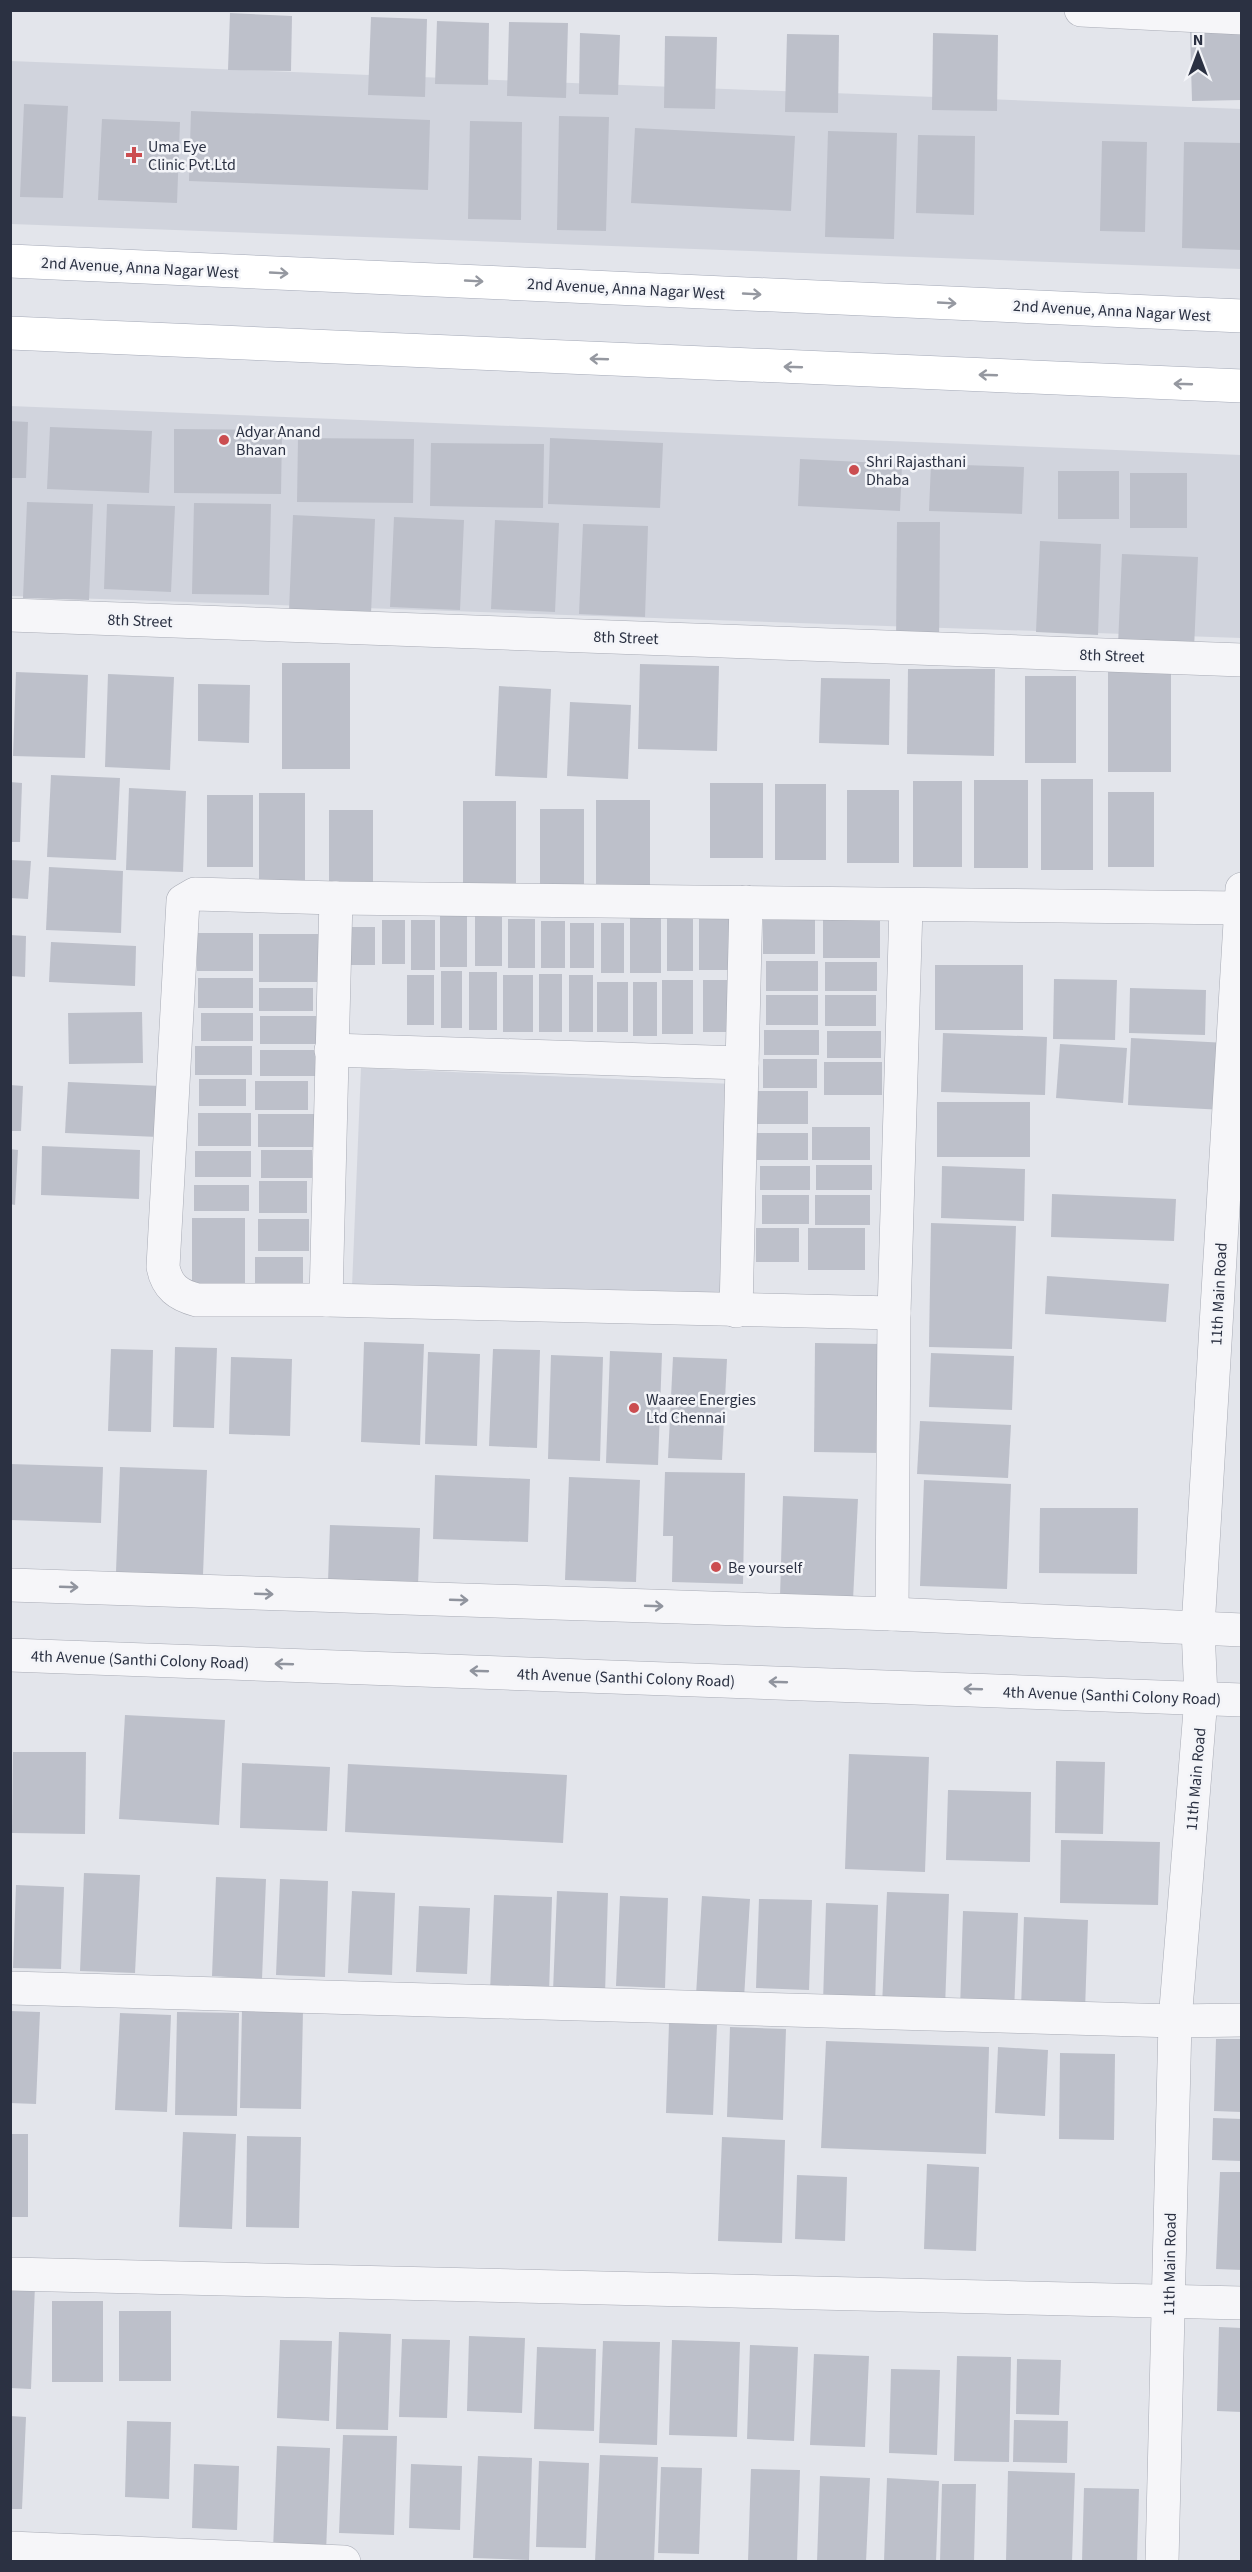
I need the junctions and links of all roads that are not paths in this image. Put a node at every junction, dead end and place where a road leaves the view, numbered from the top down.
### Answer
1 (1081, 10) edge
2 (1242, 18) edge
3 (10, 261) edge
4 (1242, 316) edge
5 (10, 333) edge
6 (1242, 386) edge
7 (10, 615) edge
8 (1242, 660) edge
9 (1242, 889) edge
10 (336, 898) junction
11 (746, 902) junction
12 (906, 906) junction
13 (1241, 909) edge
14 (331, 1050) junction
15 (742, 1062) junction
16 (326, 1300) junction
17 (736, 1311) junction
18 (894, 1313) junction
19 (10, 1585) edge
20 (892, 1614) junction
21 (1198, 1628) junction
22 (1242, 1630) edge
23 (10, 1655) edge
24 (1201, 1698) junction
25 (1242, 1700) edge
26 (10, 1988) edge
27 (1242, 2020) edge
28 (1175, 2021) junction
29 (10, 2274) edge
30 (1168, 2302) junction
31 (1242, 2303) edge
32 (10, 2548) edge
33 (344, 2562) edge
34 (1162, 2562) edge

1 - 2 street
3 -> 4 main road, 2nd Avenue, Anna Nagar West
6 -> 5 main road
7 - 8 street, 8th Street
9 - 13 street, 11th Main Road
10 - 11 street
10 - 14 street
10 - 16 street
11 - 12 street
11 - 15 street
12 - 13 street
12 - 18 street
13 - 21 street, 11th Main Road
14 - 15 street
14 - 16 street
15 - 17 street
16 - 17 street
17 - 18 street
18 - 20 street
19 -> 20 street
20 - 21 street
21 - 22 street
21 - 24 street, 11th Main Road
24 -> 23 street, 4th Avenue (Santhi Colony Road)
24 - 25 street, 4th Avenue (Santhi Colony Road)
24 - 28 street, 11th Main Road
26 - 28 street
27 - 28 street
28 - 30 street, 11th Main Road
29 - 30 street
30 - 31 street
30 - 34 street, 11th Main Road
32 - 33 street

